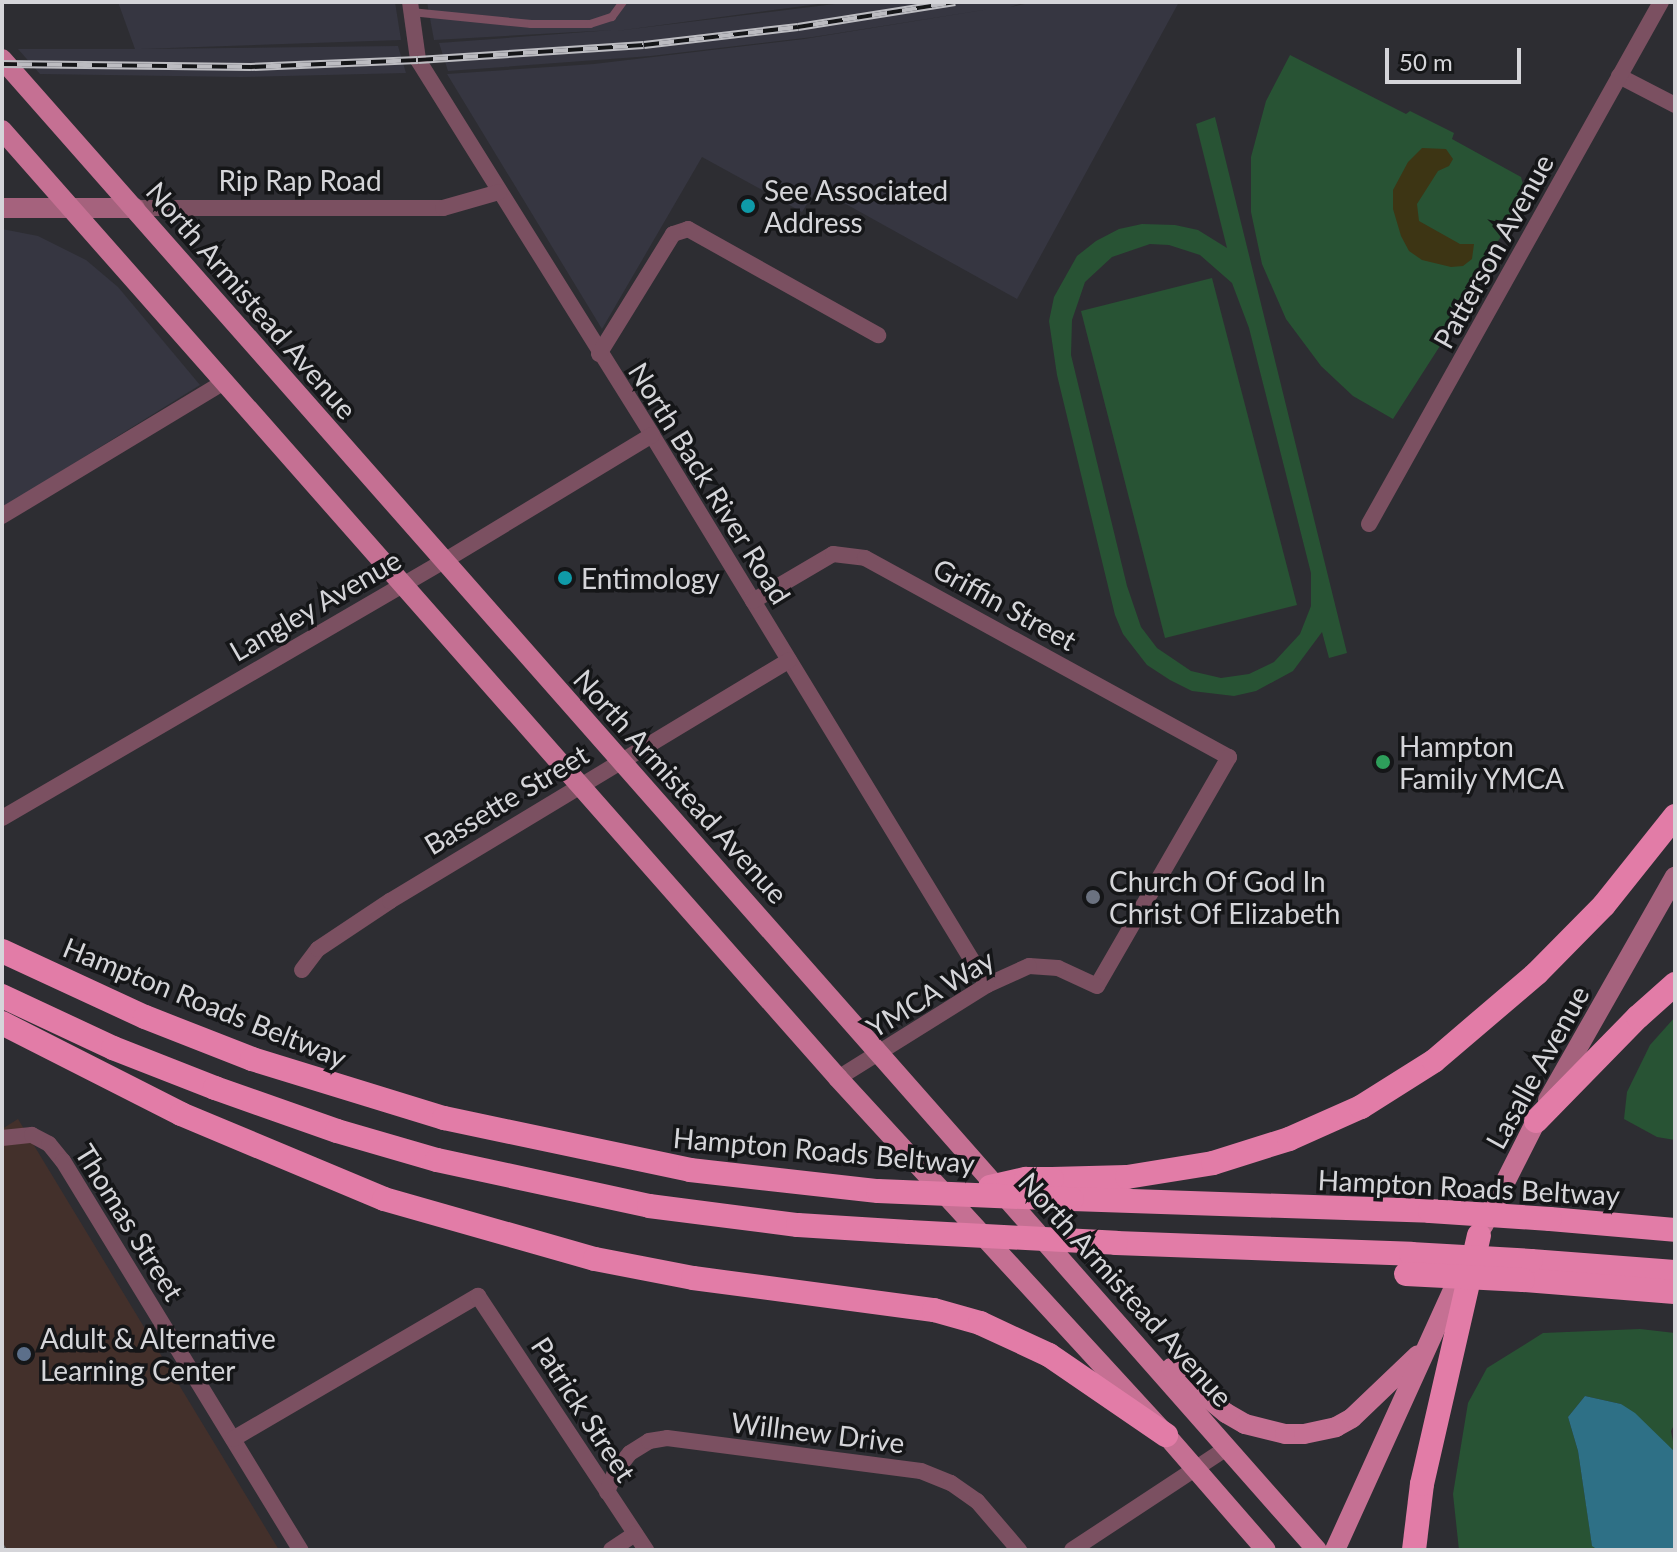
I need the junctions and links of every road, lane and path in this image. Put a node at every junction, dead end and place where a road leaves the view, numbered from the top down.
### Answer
1 (623, 2) edge
2 (1661, 2) edge
3 (410, 7) edge
4 (2, 59) edge
5 (1619, 76) junction
6 (1675, 105) edge
7 (2, 130) edge
8 (499, 192) junction
9 (2, 208) edge
10 (71, 208) junction
11 (135, 208) junction
12 (878, 335) dead end
13 (599, 354) junction
14 (224, 382) junction
15 (652, 435) junction
16 (2, 516) edge
17 (1369, 524) dead end
18 (444, 561) junction
19 (402, 585) junction
20 (753, 601) junction
21 (789, 660) junction
22 (620, 760) junction
23 (577, 785) junction
24 (1675, 816) edge
25 (2, 818) edge
26 (1675, 876) edge
27 (2, 951) edge
28 (302, 970) dead end
29 (1675, 984) edge
30 (987, 985) junction
31 (1097, 986) joint
32 (2, 996) edge
33 (2, 1023) edge
34 (879, 1052) junction
35 (838, 1078) junction
36 (1536, 1121) junction
37 (2, 1138) edge
38 (961, 1194) junction
39 (1675, 1230) edge
40 (1479, 1235) junction
41 (1527, 1271) junction
42 (1675, 1272) edge
43 (1675, 1292) edge
44 (1131, 1337) junction
45 (1426, 1346) junction
46 (1166, 1435) junction
47 (233, 1439) junction
48 (1228, 1447) junction
49 (1196, 1469) junction
50 (607, 1492) junction
51 (635, 1534) junction
52 (2, 1544) edge
53 (6, 1550) edge
54 (300, 1550) edge
55 (611, 1550) edge
56 (646, 1550) edge
57 (1019, 1550) edge
58 (1072, 1550) edge
59 (1266, 1550) edge
60 (1317, 1550) edge
61 (1335, 1550) edge
62 (1414, 1550) edge

1 - 3 lane
2 - 5 street, Patterson Avenue
3 - 8 street, North Back River Road
4 - 11 main road, North Armistead Avenue
5 - 6 street
5 - 17 street, Patterson Avenue
7 - 10 main road
8 - 11 street, Rip Rap Road
8 - 13 street, North Back River Road
9 - 10 main road, Rip Rap Road
10 - 11 main road, Rip Rap Road
10 - 14 main road
11 - 18 main road, North Armistead Avenue
12 - 13 street
13 - 15 street, North Back River Road
14 - 16 street
14 - 19 main road
15 - 18 street, Langley Avenue
15 - 20 street, North Back River Road
18 - 19 street, Langley Avenue
18 - 22 main road, North Armistead Avenue
19 - 23 main road
19 - 25 street, Langley Avenue
20 - 21 street, North Back River Road
20 - 31 street, Griffin Street
21 - 22 street, Bassette Street
21 - 30 street, North Back River Road
22 - 23 street, Bassette Street
22 - 34 main road, North Armistead Avenue
23 - 28 street, Bassette Street
23 - 35 main road
24 - 38 highway, bridge
26 - 36 main road, Lasalle Avenue
27 - 38 highway, Hampton Roads Beltway, bridge
29 - 36 highway
30 - 31 street, YMCA Way
30 - 34 street, YMCA Way
32 - 41 highway, bridge
33 - 46 highway
34 - 35 street, YMCA Way
34 - 44 main road, North Armistead Avenue
35 - 46 main road
36 - 40 main road, Lasalle Avenue
37 - 47 street, Thomas Street
38 - 39 highway, Hampton Roads Beltway, bridge
40 - 45 main road, Lasalle Avenue
40 - 62 highway
41 - 42 highway
41 - 43 highway
44 - 45 main road
44 - 48 main road, North Armistead Avenue
45 - 61 main road, Lasalle Avenue
46 - 49 main road
47 - 50 street, Patrick Street
47 - 54 street, Thomas Street
48 - 49 street
48 - 60 main road, North Armistead Avenue
49 - 58 street
49 - 59 main road
50 - 51 street, Patrick Street
50 - 57 street, Willnew Drive
51 - 55 street
51 - 56 street, Patrick Street
52 - 53 path

